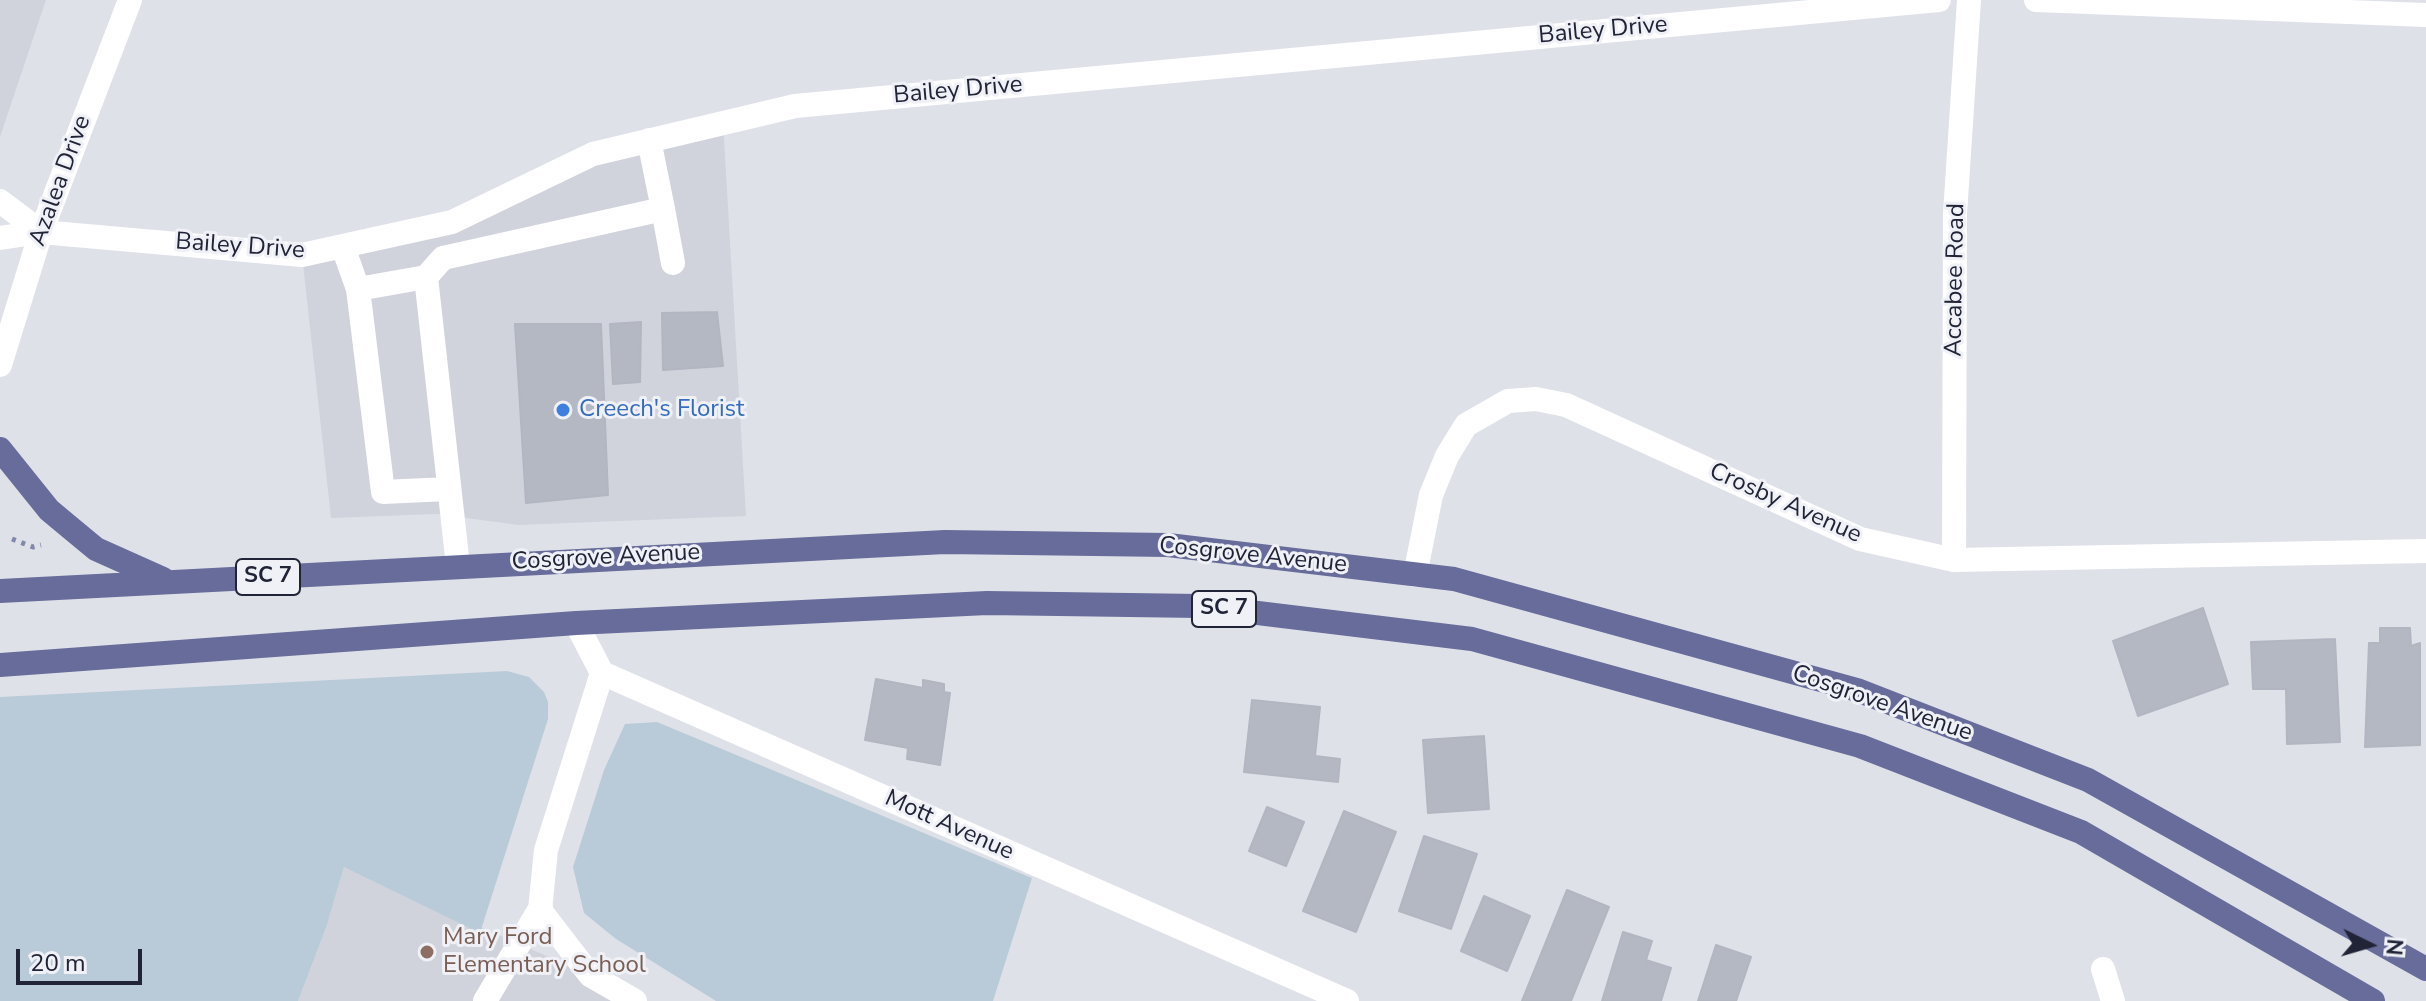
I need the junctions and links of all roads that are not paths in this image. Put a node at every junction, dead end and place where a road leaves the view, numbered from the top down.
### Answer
1 (130, 0) edge
2 (1939, 0) edge
3 (1969, 0) edge
4 (2036, 0) edge
5 (2426, 15) edge
6 (649, 140) junction
7 (0, 201) edge
8 (663, 209) junction
9 (41, 232) junction
10 (0, 238) edge
11 (343, 247) junction
12 (673, 263) dead end
13 (426, 277) junction
14 (358, 289) junction
15 (0, 365) edge
16 (0, 449) edge
17 (448, 489) junction
18 (2426, 551) edge
19 (1954, 560) junction
20 (458, 566) junction
21 (1415, 575) junction
22 (169, 582) junction
23 (0, 591) edge
24 (576, 623) junction
25 (0, 665) edge
26 (602, 673) junction
27 (541, 907) junction
28 (2103, 969) dead end
29 (2426, 969) edge
30 (485, 1001) edge
31 (635, 1001) edge
32 (1347, 1001) edge
33 (2113, 1001) edge
34 (2373, 1001) edge

1 - 9 street, Azalea Drive
2 - 6 street, Bailey Drive
3 - 19 street, Accabee Road
4 - 5 street
6 - 8 street
6 - 11 street, Bailey Drive
7 - 9 street
8 - 12 street
8 - 13 street
9 - 10 street, Bailey Drive
9 - 11 street, Bailey Drive
9 - 15 street, Azalea Drive
11 - 14 street
13 - 14 street
13 - 17 street
14 - 17 street
16 - 22 main road
17 - 20 street
18 - 19 street, Crosby Avenue
19 - 21 street, Crosby Avenue
20 - 21 main road, Cosgrove Avenue / SC 7
20 - 22 main road, Cosgrove Avenue / SC 7
21 - 29 main road, Cosgrove Avenue / SC 7
22 - 23 main road, Cosgrove Avenue / SC 7
24 - 25 main road, Cosgrove Avenue / SC 7
24 - 26 street
24 - 34 main road, Cosgrove Avenue / SC 7
26 - 27 street
26 - 32 street, Mott Avenue
27 - 30 street
27 - 31 street
28 - 33 street

